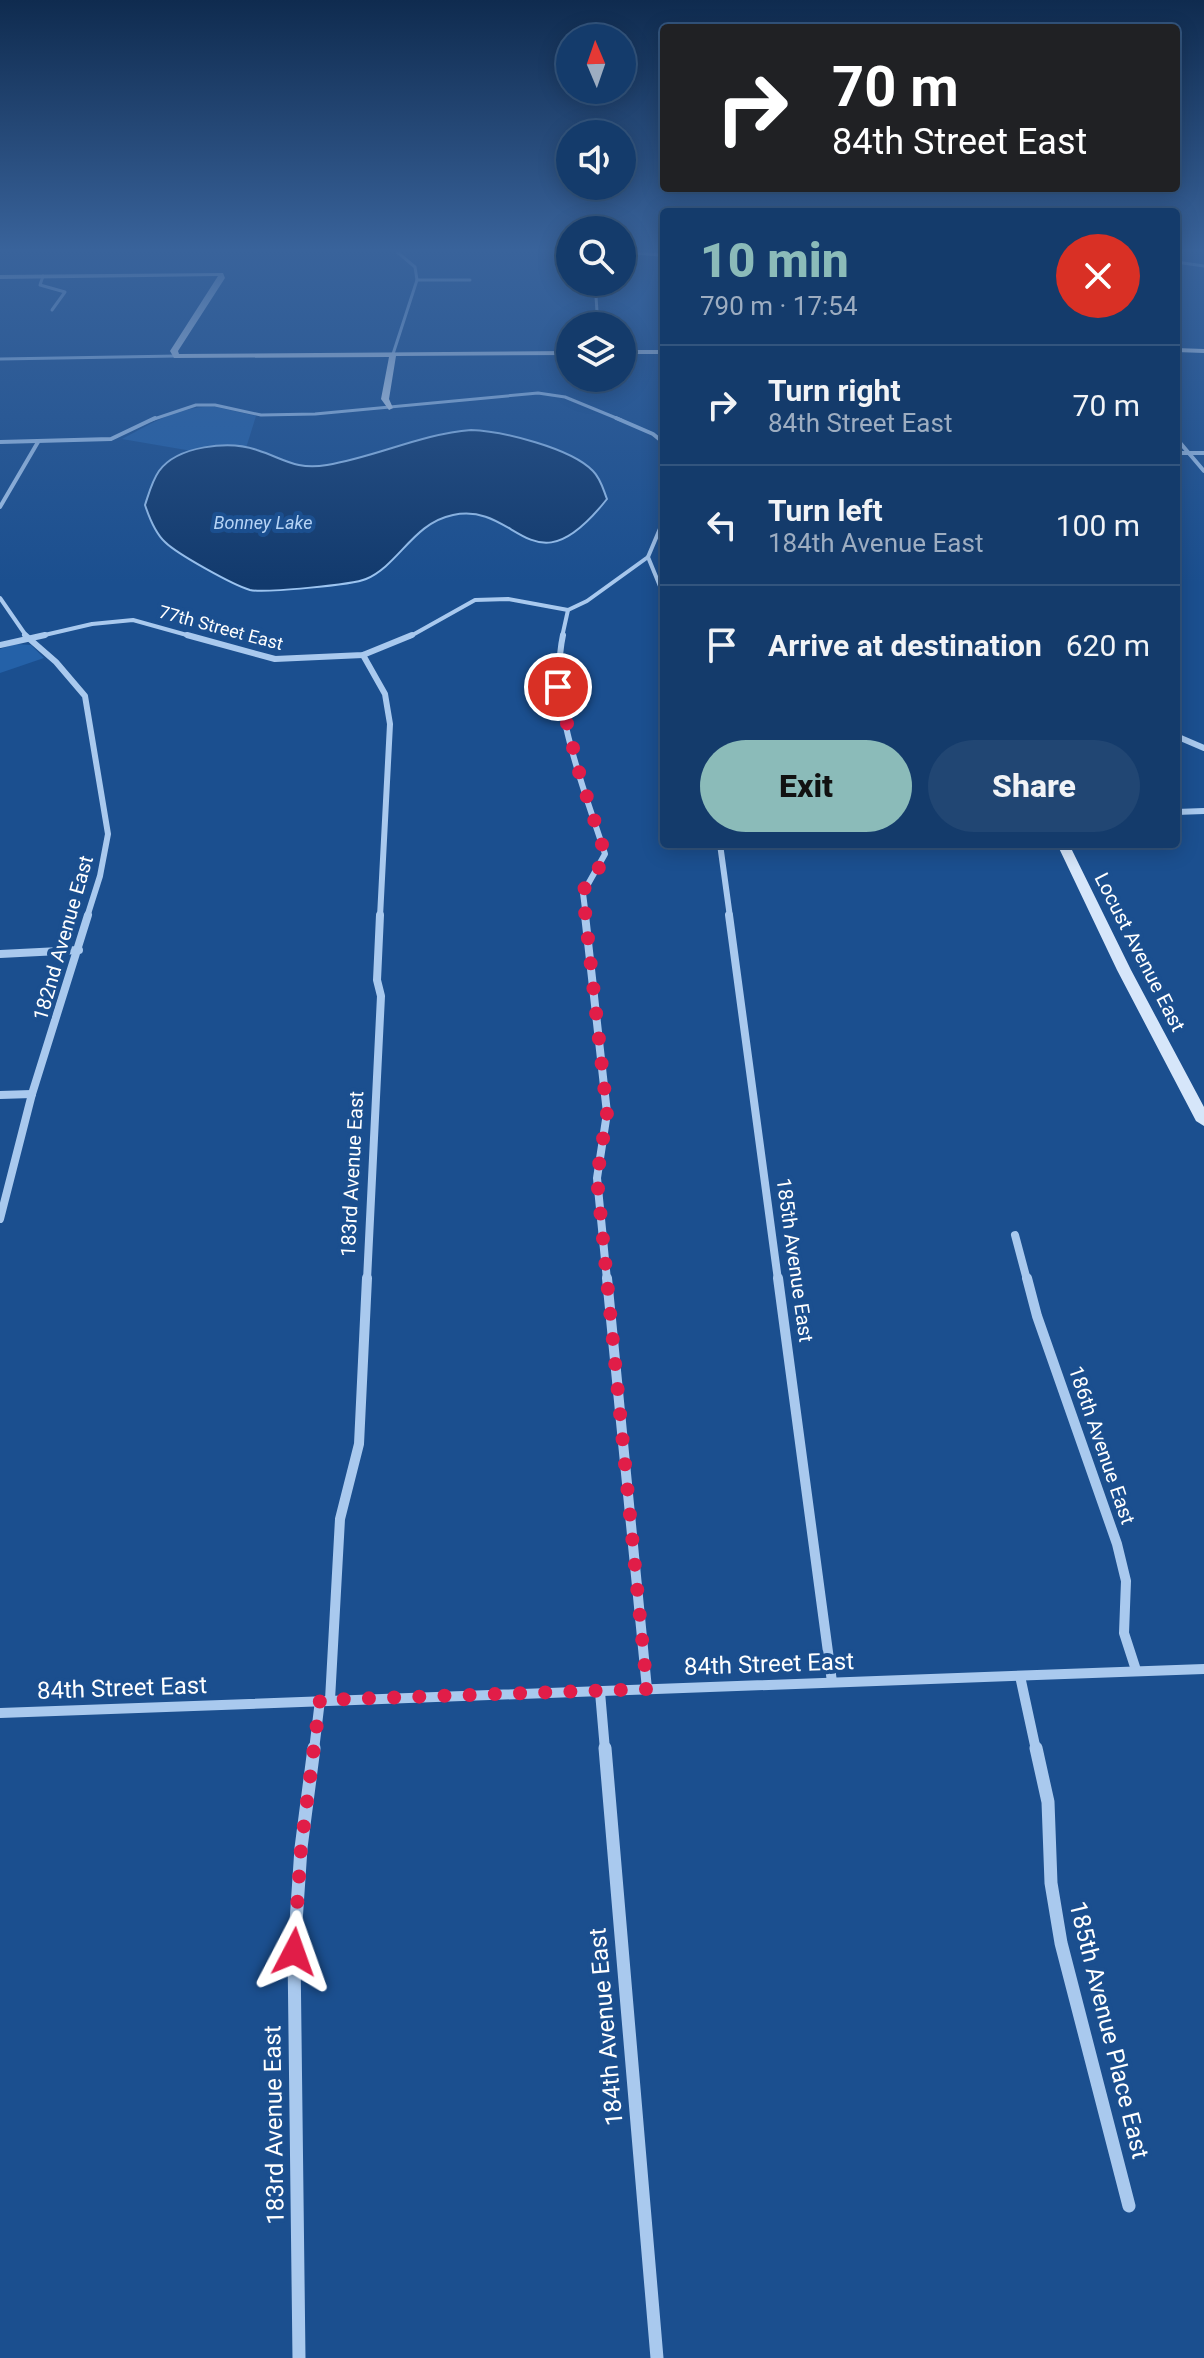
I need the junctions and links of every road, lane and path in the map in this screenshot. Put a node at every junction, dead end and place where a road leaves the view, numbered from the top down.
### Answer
1 (392, 362) edge
2 (389, 408) junction
3 (660, 439) edge
4 (0, 442) edge
5 (38, 442) junction
6 (1180, 443) edge
7 (1180, 453) edge
8 (1189, 453) junction
9 (1204, 453) edge
10 (1204, 471) edge
11 (0, 507) edge
12 (660, 528) edge
13 (648, 557) junction
14 (660, 586) edge
15 (0, 598) edge
16 (568, 610) junction
17 (27, 637) junction
18 (0, 645) edge
19 (363, 655) junction
20 (1180, 738) edge
21 (1204, 748) edge
22 (1204, 811) edge
23 (1180, 812) edge
24 (721, 848) edge
25 (1065, 848) edge
26 (79, 950) junction
27 (0, 954) edge
28 (32, 1094) junction
29 (0, 1095) edge
30 (1204, 1121) edge
31 (0, 1219) edge
32 (1015, 1235) dead end
33 (1204, 1669) edge
34 (1136, 1670) junction
35 (1020, 1676) junction
36 (832, 1682) junction
37 (647, 1689) junction
38 (600, 1692) junction
39 (325, 1700) junction
40 (0, 1713) edge
41 (1129, 2206) dead end
42 (299, 2358) edge
43 (657, 2358) edge

1 - 2 street
2 - 3 street
2 - 5 street
4 - 5 street
5 - 11 street
6 - 8 street
7 - 8 street
8 - 9 street
8 - 10 street
12 - 13 street
13 - 14 street
13 - 16 street
15 - 17 street, 182nd Avenue East
16 - 19 street, 77th Street East
16 - 37 street
17 - 18 street, 77th Street East
17 - 19 street, 77th Street East
17 - 26 street, 182nd Avenue East
19 - 39 street, 183rd Avenue East
20 - 21 street
22 - 23 street
24 - 36 street, 185th Avenue East
25 - 30 street, Locust Avenue East
26 - 27 street
26 - 28 street, 182nd Avenue East
28 - 29 street
28 - 31 street, 182nd Avenue East
32 - 34 street, 186th Avenue East
33 - 34 street, 84th Street East
34 - 35 street, 84th Street East
35 - 36 street, 84th Street East
35 - 41 street, 185th Avenue Place East
36 - 37 street, 84th Street East
37 - 38 street, 84th Street East
38 - 39 street, 84th Street East
38 - 43 street, 184th Avenue East
39 - 40 street, 84th Street East
39 - 42 street, 183rd Avenue East

